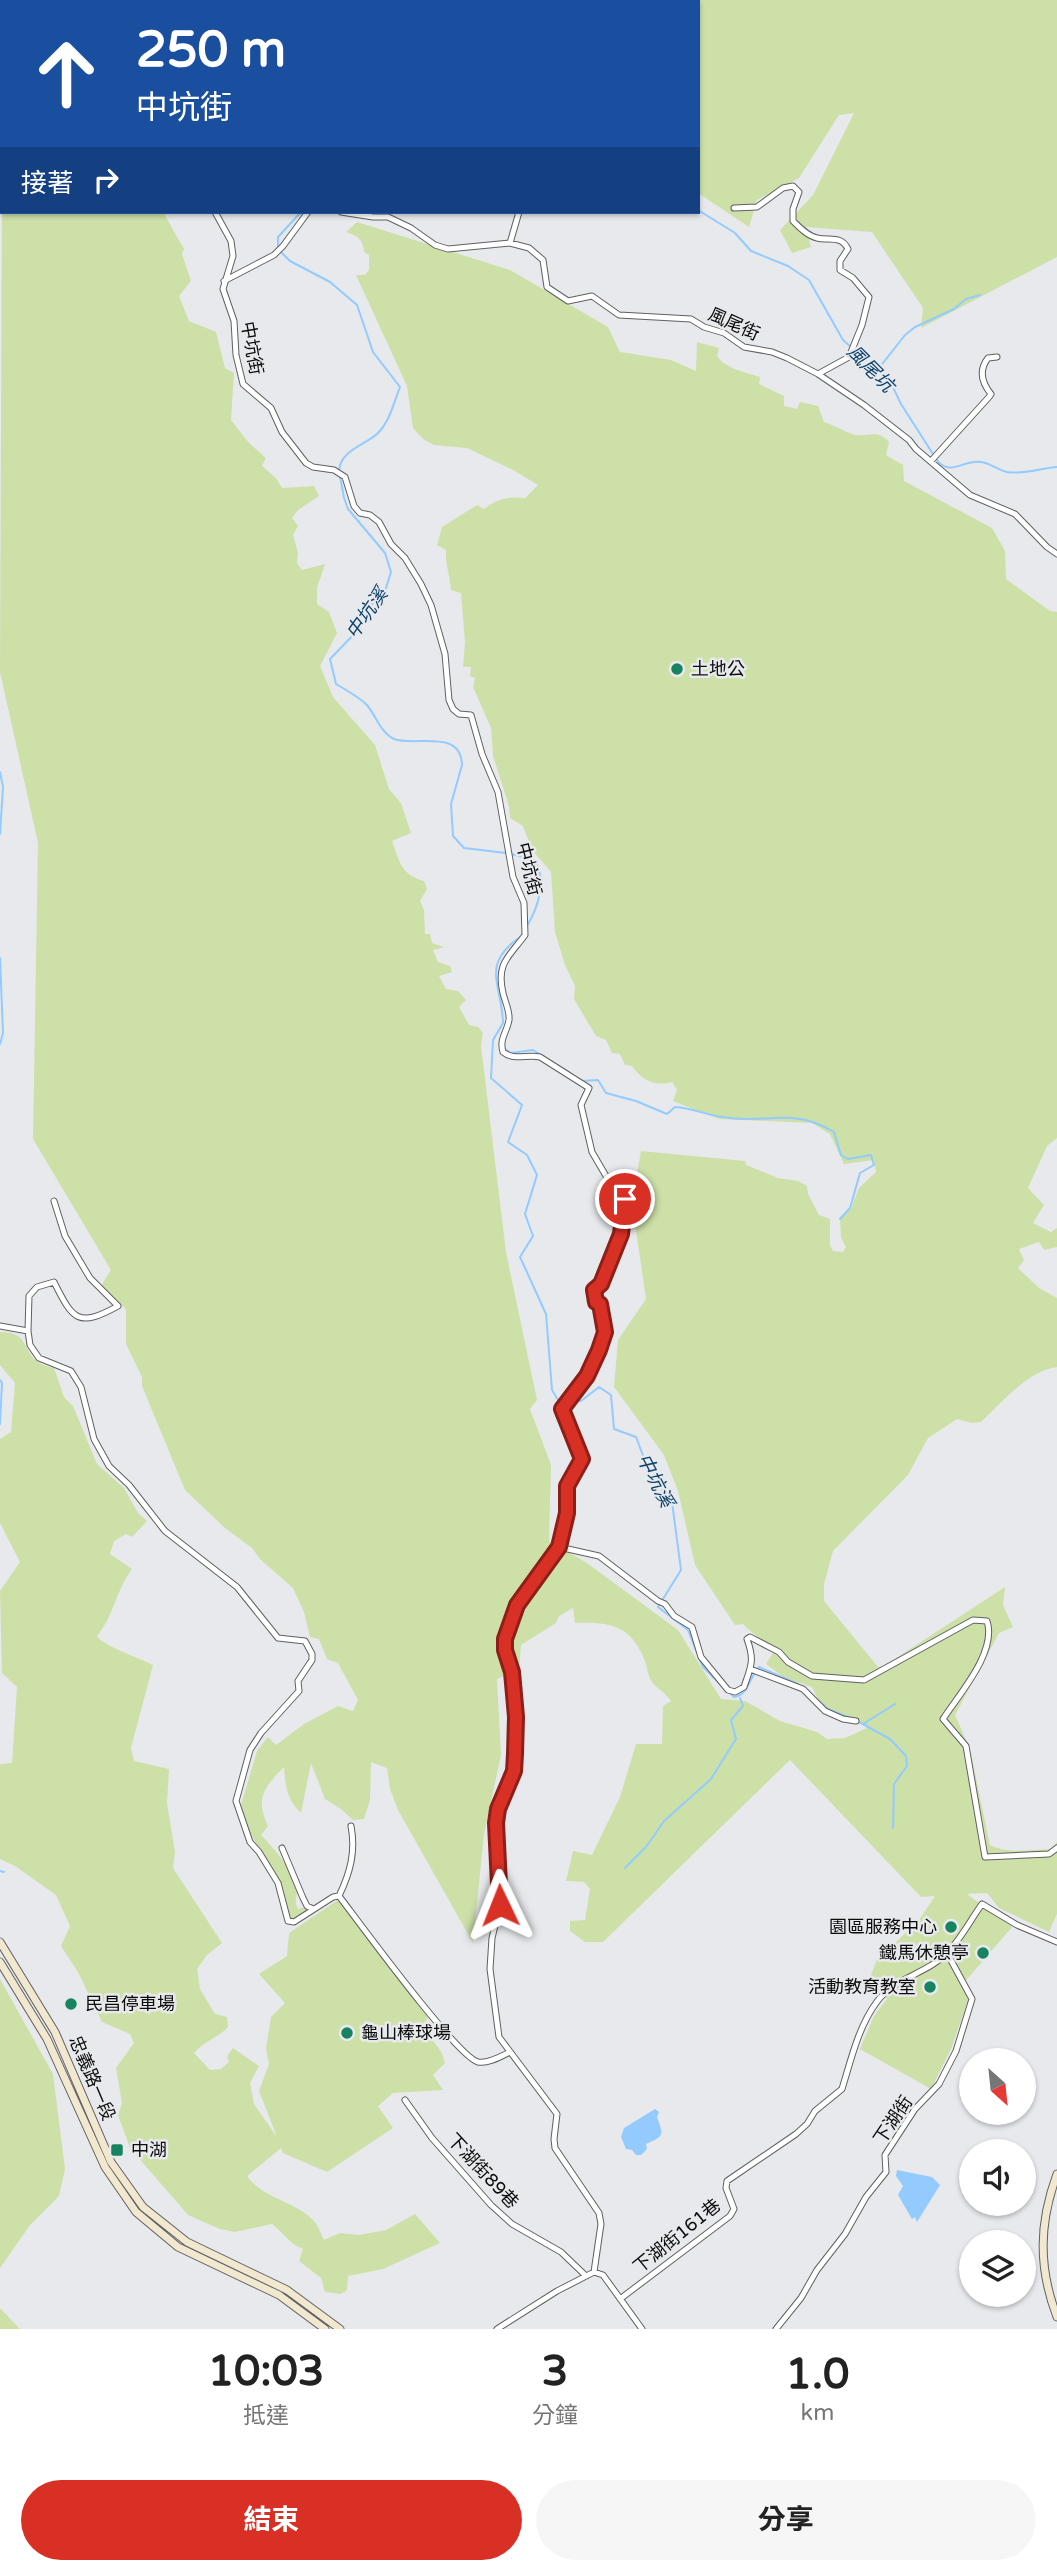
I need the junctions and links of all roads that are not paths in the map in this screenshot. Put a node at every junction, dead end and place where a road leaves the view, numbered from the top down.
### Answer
1 (734, 208) dead end
2 (216, 214) edge
3 (307, 214) edge
4 (352, 214) edge
5 (518, 214) edge
6 (510, 243) junction
7 (224, 281) junction
8 (997, 357) dead end
9 (818, 374) junction
10 (934, 458) junction
11 (1057, 554) edge
12 (54, 1201) dead end
13 (0, 1326) edge
14 (28, 1331) junction
15 (559, 1547) junction
16 (754, 1670) junction
17 (856, 1721) dead end
18 (351, 1826) dead end
19 (282, 1848) dead end
20 (1057, 1848) edge
21 (339, 1896) junction
22 (313, 1909) junction
23 (0, 1942) edge
24 (1057, 1942) edge
25 (947, 1953) junction
26 (0, 1962) edge
27 (508, 2053) junction
28 (73, 2065) junction
29 (60, 2071) junction
30 (405, 2100) dead end
31 (1057, 2174) edge
32 (594, 2272) junction
33 (245, 2274) junction
34 (585, 2275) junction
35 (620, 2299) junction
36 (1057, 2317) edge
37 (325, 2329) edge
38 (340, 2329) edge
39 (497, 2329) edge
40 (642, 2329) edge
41 (776, 2329) edge

1 - 9 street
2 - 7 street, 中坑街
3 - 7 street
4 - 6 street
5 - 6 street
6 - 9 street, 風尾街
7 - 15 street, 中坑街
8 - 10 street
9 - 10 street, 風尾街
10 - 11 street, 風尾街
12 - 14 street
13 - 14 street
14 - 22 street
15 - 16 street
15 - 27 street, 中坑街
16 - 17 street
16 - 20 street
18 - 21 street
19 - 22 street
21 - 22 street
21 - 27 street
23 - 28 main road, 忠義路一段
24 - 25 street
25 - 35 street, 下湖街161巷
25 - 41 street, 下湖街
26 - 29 main road, 忠義路一段
27 - 32 street
28 - 29 main road
28 - 33 main road, 忠義路一段
29 - 33 main road, 忠義路一段
30 - 34 street, 下湖街89巷
31 - 36 main road
32 - 34 street
32 - 35 street
33 - 37 main road, 忠義路一段
33 - 38 main road, 忠義路一段
34 - 39 street
35 - 40 street

